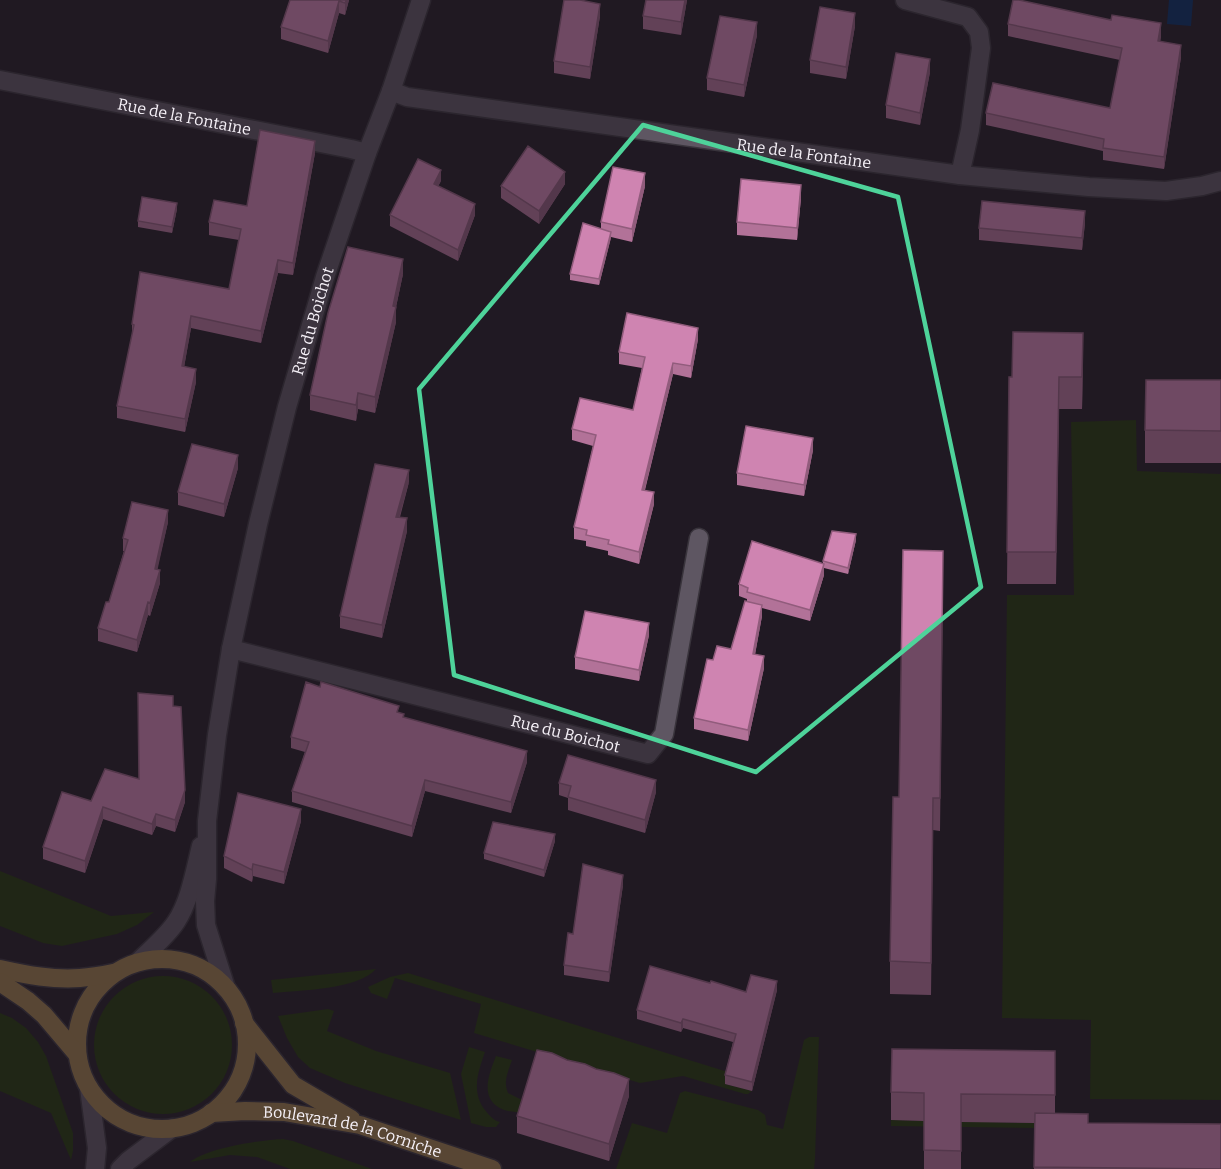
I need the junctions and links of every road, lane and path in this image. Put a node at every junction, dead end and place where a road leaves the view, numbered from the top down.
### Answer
1 (421, 0) edge
2 (905, 0) edge
3 (0, 80) edge
4 (391, 92) junction
5 (367, 153) junction
6 (960, 176) junction
7 (1221, 181) edge
8 (699, 538) dead end
9 (231, 649) junction
10 (207, 821) junction
11 (138, 962) junction
12 (0, 969) edge
13 (115, 973) junction
14 (0, 982) edge
15 (226, 988) junction
16 (244, 1023) junction
17 (77, 1054) junction
18 (89, 1088) junction
19 (211, 1113) junction
20 (360, 1125) junction
21 (172, 1128) junction
22 (95, 1169) edge
23 (120, 1169) edge
24 (492, 1169) edge

1 - 4 street, Rue du Boichot
2 - 6 street
3 - 5 street, Rue de la Fontaine
4 - 5 street, Rue du Boichot
4 - 6 street, Rue de la Fontaine
5 - 9 street, Rue du Boichot
6 - 7 street, Rue de la Fontaine
8 - 9 street, Rue du Boichot
9 - 10 street, Rue du Boichot
10 - 11 street, Rue du Boichot
10 - 15 street, Rue du Boichot
11 - 13 main road
11 - 15 main road
12 - 13 main road
13 - 17 main road
14 - 17 main road
15 - 16 main road
16 - 19 main road
16 - 20 main road
17 - 18 main road
18 - 21 main road
18 - 22 street
19 - 20 main road, Boulevard de la Corniche
19 - 21 main road
20 - 24 main road, Boulevard de la Corniche
21 - 23 street

